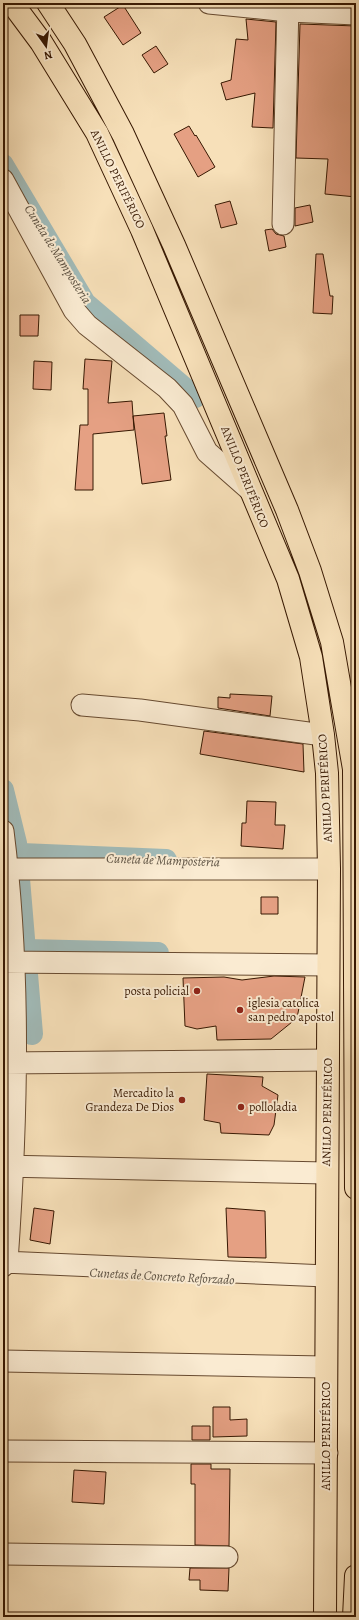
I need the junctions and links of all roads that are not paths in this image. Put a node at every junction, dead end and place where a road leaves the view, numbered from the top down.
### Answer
1 (12, 3) edge
2 (48, 3) edge
3 (209, 3) edge
4 (288, 7) edge
5 (356, 14) edge
6 (3, 180) edge
7 (283, 224) dead end
8 (249, 489) junction
9 (82, 705) dead end
10 (323, 734) junction
11 (355, 768) edge
12 (327, 773) junction
13 (3, 831) edge
14 (329, 869) junction
15 (14, 870) edge
16 (18, 963) edge
17 (328, 965) junction
18 (328, 1060) junction
19 (9, 1063) edge
20 (356, 1109) edge
21 (8, 1166) edge
22 (356, 1171) edge
23 (326, 1173) junction
24 (356, 1188) edge
25 (4, 1264) edge
26 (326, 1276) junction
27 (3, 1361) edge
28 (326, 1366) junction
29 (3, 1451) edge
30 (327, 1452) junction
31 (3, 1554) edge
32 (228, 1557) dead end
33 (356, 1576) edge
34 (325, 1617) edge
35 (354, 1617) edge

1 - 8 highway, ANILLO PERIFÉRICO
2 - 11 highway, ANILLO PERIFÉRICO
3 - 4 street
4 - 5 street
4 - 7 street
6 - 8 street
8 - 10 highway, ANILLO PERIFÉRICO
9 - 10 street
10 - 12 highway, ANILLO PERIFÉRICO
11 - 12 street
11 - 20 highway, ANILLO PERIFÉRICO
12 - 14 highway, ANILLO PERIFÉRICO
13 - 15 street
14 - 15 street
14 - 17 highway, ANILLO PERIFÉRICO
15 - 16 street
16 - 17 street
16 - 19 street
17 - 18 highway, ANILLO PERIFÉRICO
18 - 19 street
18 - 23 highway, ANILLO PERIFÉRICO
19 - 21 street
20 - 22 highway, ANILLO PERIFÉRICO
21 - 23 street
21 - 25 street
22 - 24 highway, ANILLO PERIFÉRICO
23 - 26 highway, ANILLO PERIFÉRICO
25 - 26 street
26 - 28 highway, ANILLO PERIFÉRICO
27 - 28 street
28 - 30 highway, ANILLO PERIFÉRICO
29 - 30 street
30 - 34 highway, ANILLO PERIFÉRICO
31 - 32 street
33 - 35 highway

